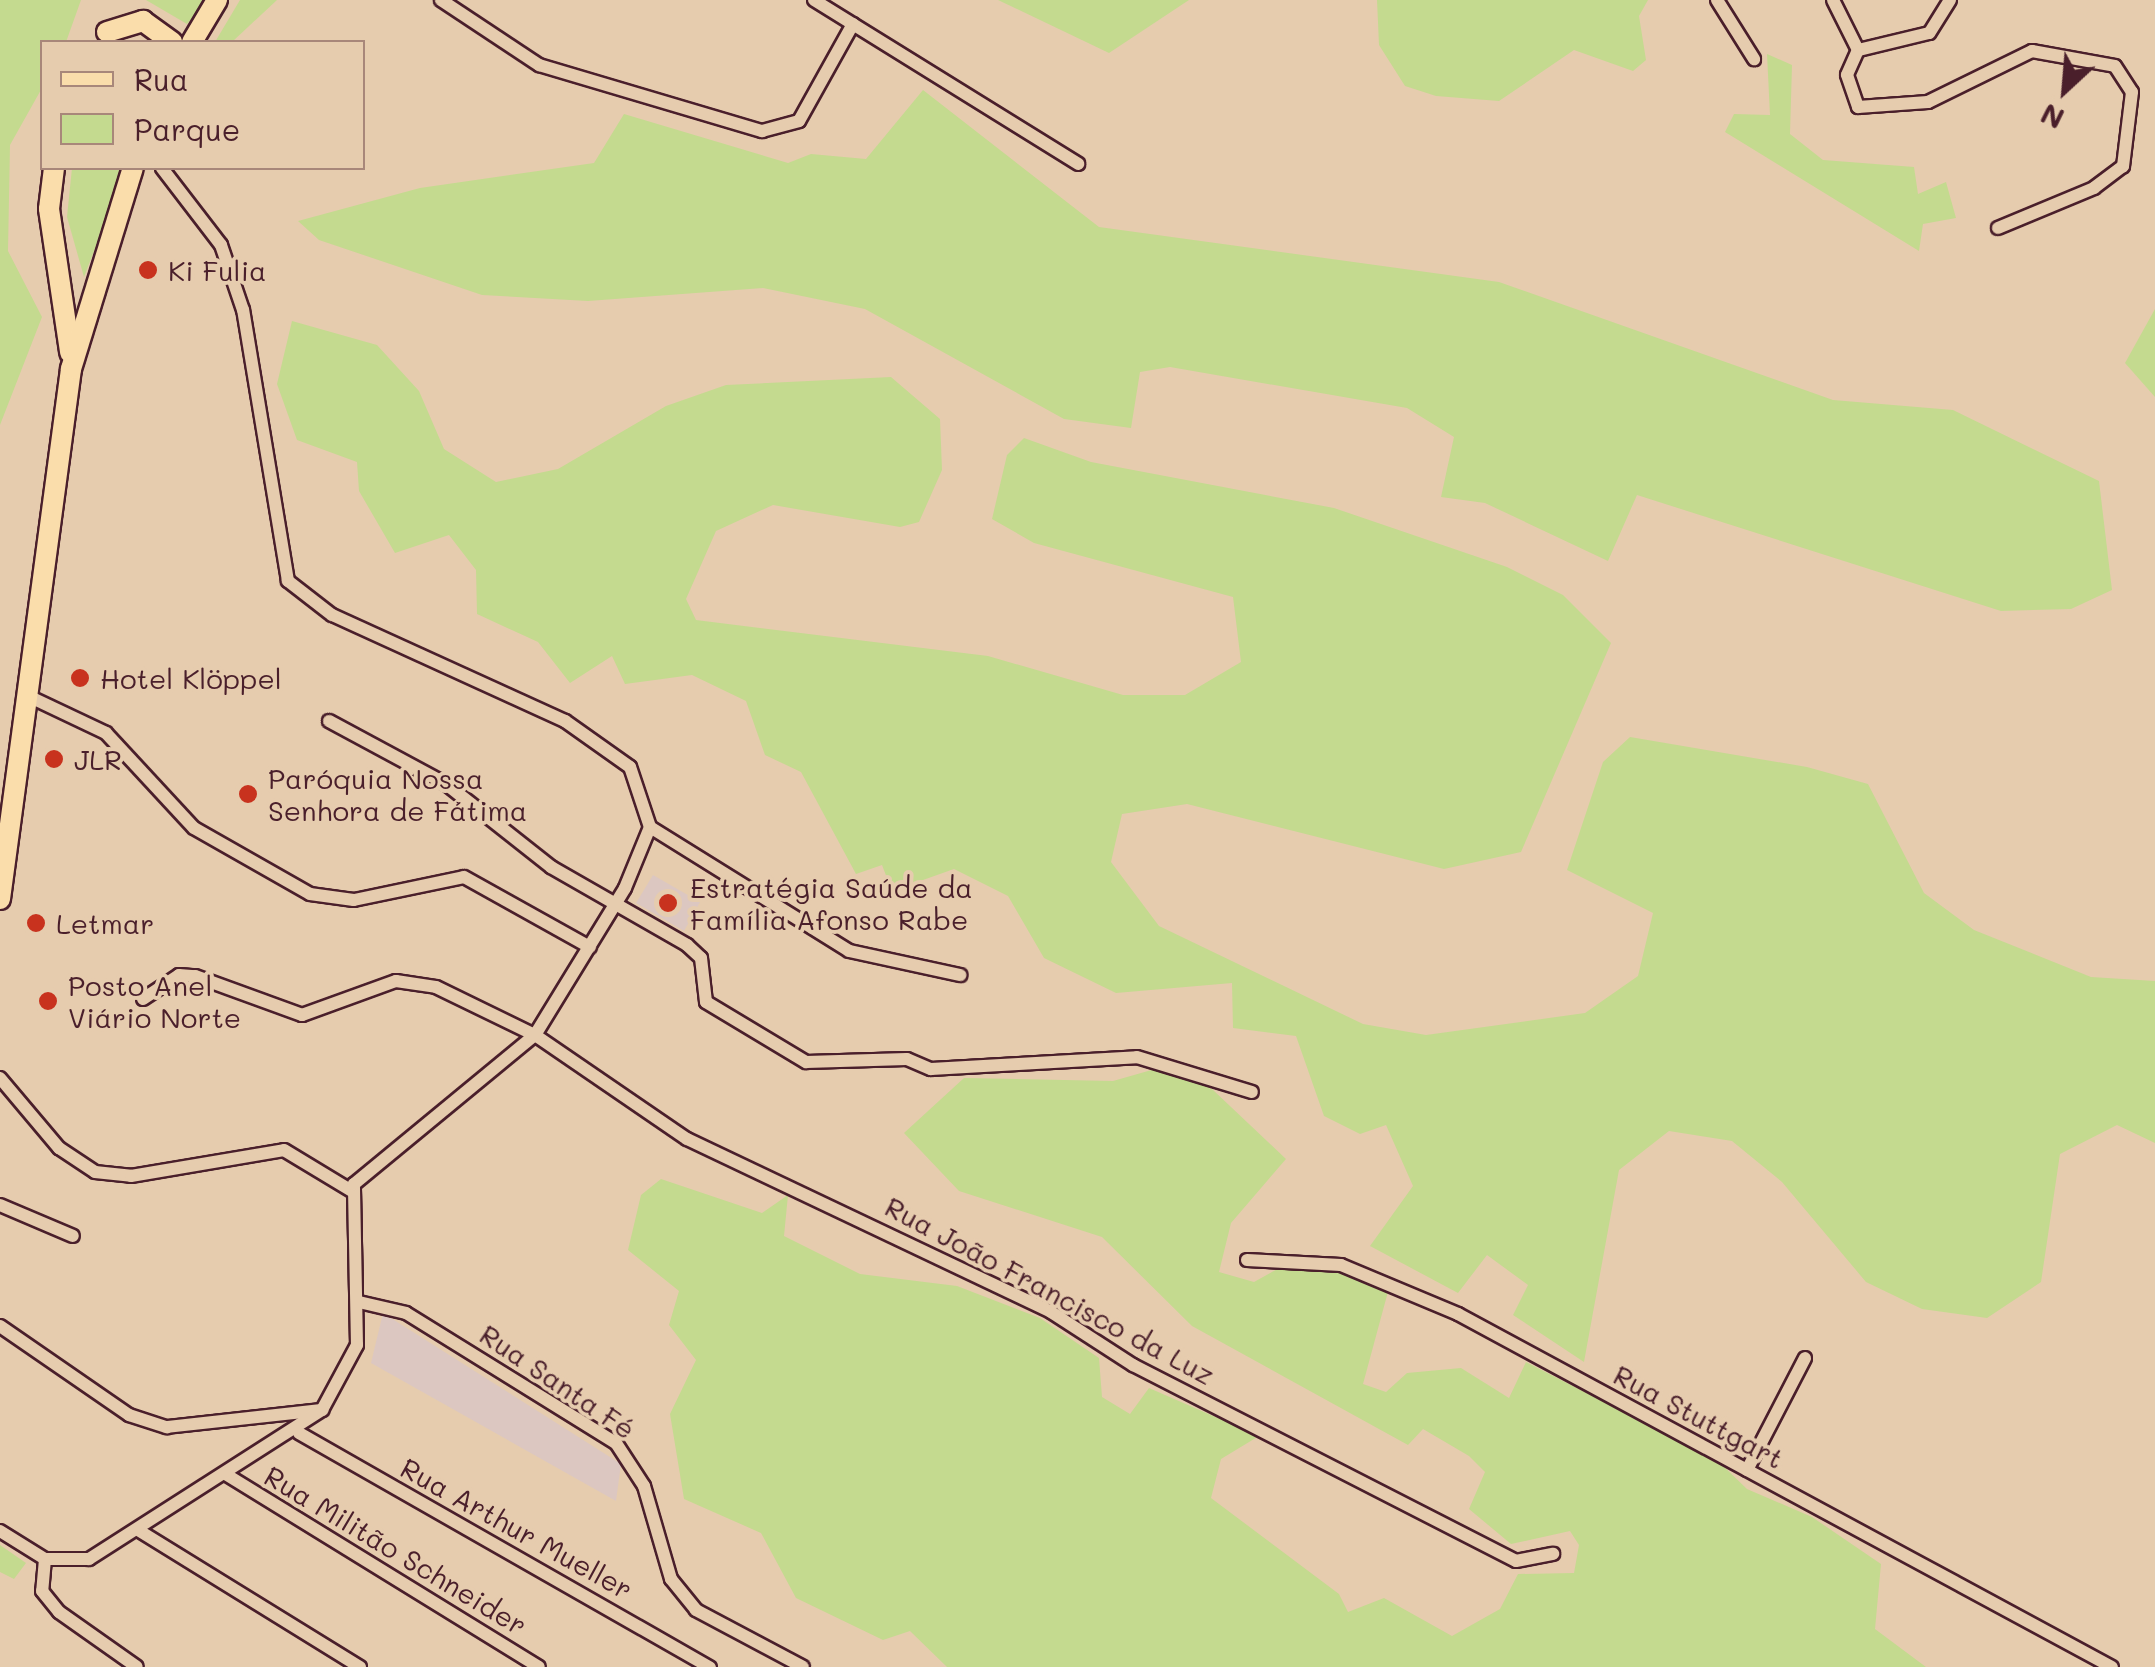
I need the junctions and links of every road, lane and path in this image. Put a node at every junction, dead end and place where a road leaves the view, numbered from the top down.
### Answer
1 (123, 0) edge
2 (218, 0) edge
3 (440, 0) edge
4 (814, 0) edge
5 (1717, 0) edge
6 (1833, 0) edge
7 (1950, 0) edge
8 (853, 24) junction
9 (105, 37) edge
10 (169, 40) edge
11 (193, 40) edge
12 (1858, 50) junction
13 (1754, 59) dead end
14 (1078, 164) dead end
15 (54, 170) edge
16 (133, 170) edge
17 (164, 170) edge
18 (1998, 228) dead end
19 (70, 369) junction
20 (30, 697) junction
21 (330, 721) dead end
22 (650, 827) junction
23 (0, 899) edge
24 (615, 905) junction
25 (590, 947) junction
26 (960, 975) dead end
27 (142, 999) dead end
28 (535, 1035) junction
29 (0, 1078) edge
30 (1252, 1092) dead end
31 (352, 1191) junction
32 (0, 1205) edge
33 (74, 1236) dead end
34 (1246, 1260) dead end
35 (359, 1302) junction
36 (0, 1326) edge
37 (1805, 1358) dead end
38 (322, 1410) junction
39 (299, 1433) junction
40 (1747, 1470) junction
41 (227, 1475) junction
42 (138, 1530) junction
43 (0, 1531) edge
44 (1553, 1554) dead end
45 (45, 1559) junction
46 (137, 1667) edge
47 (360, 1667) edge
48 (539, 1667) edge
49 (710, 1667) edge
50 (803, 1667) edge
51 (2112, 1667) edge

1 - 9 main road
2 - 11 main road
3 - 8 street
4 - 8 street
5 - 13 street
6 - 12 street
7 - 12 street
8 - 14 street
9 - 10 main road
12 - 18 street
15 - 19 main road
16 - 19 main road
17 - 22 street
19 - 20 main road
20 - 23 main road
20 - 25 street
21 - 24 street
22 - 24 street
22 - 26 street
24 - 25 street
24 - 30 street
25 - 28 street
27 - 28 street, Rua João Francisco da Luz
28 - 31 street
28 - 44 street, Rua João Francisco da Luz
29 - 31 street
31 - 35 street
32 - 33 street
34 - 40 street, Rua Stuttgart
35 - 38 street
35 - 50 street, Rua Santa Fé
36 - 38 street
37 - 40 street
38 - 39 street
39 - 41 street
39 - 49 street, Rua Arthur Mueller
40 - 51 street, Rua Stuttgart
41 - 42 street
41 - 48 street, Rua Militão Schneider
42 - 45 street
42 - 47 street
43 - 45 street
45 - 46 street

